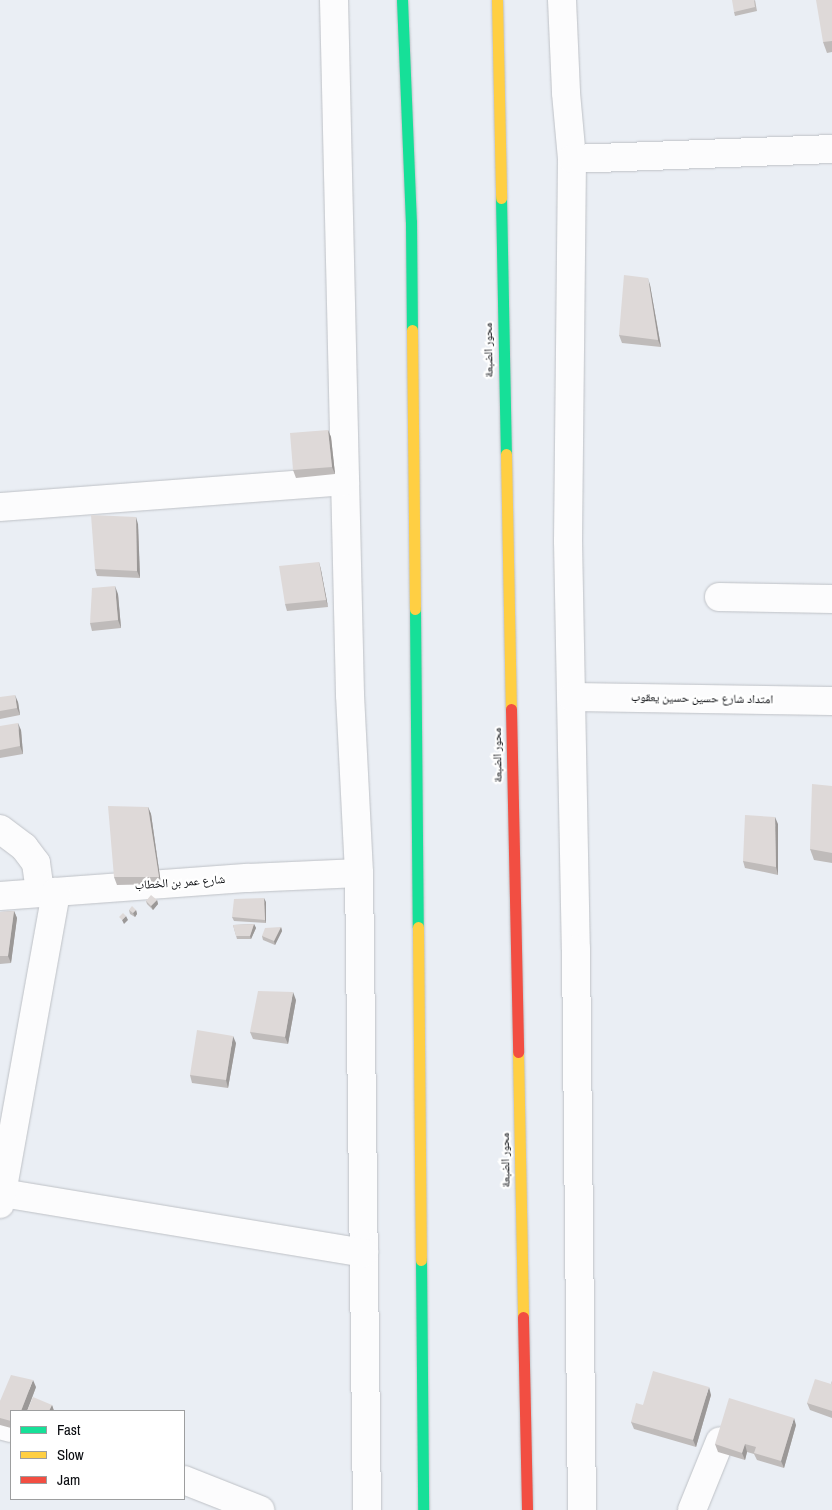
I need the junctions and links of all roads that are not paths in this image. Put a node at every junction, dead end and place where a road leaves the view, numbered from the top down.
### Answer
1 (334, 0) edge
2 (402, 0) edge
3 (497, 0) edge
4 (562, 0) edge
5 (832, 149) edge
6 (572, 159) junction
7 (346, 481) junction
8 (0, 507) edge
9 (719, 597) dead end
10 (832, 598) edge
11 (572, 697) junction
12 (832, 701) edge
13 (0, 830) edge
14 (359, 873) junction
15 (48, 892) junction
16 (0, 896) edge
17 (1, 1199) edge
18 (364, 1254) junction
19 (720, 1441) edge
20 (185, 1480) edge
21 (260, 1510) edge
22 (367, 1510) edge
23 (423, 1510) edge
24 (527, 1510) edge
25 (582, 1510) edge
26 (692, 1510) edge

1 - 7 street
2 - 23 highway
3 - 24 highway, محور الضبعة
4 - 6 street
5 - 6 street
6 - 11 street
7 - 8 street
7 - 14 street
9 - 10 street
11 - 12 street, امتداد شارع حسين حسين يعقوب
11 - 25 street
13 - 15 street
14 - 15 street, شارع عمر بن الخطاب
14 - 18 street
15 - 16 street, شارع عمر بن الخطاب
15 - 17 street
17 - 18 street
18 - 22 street
19 - 26 street
20 - 21 street

